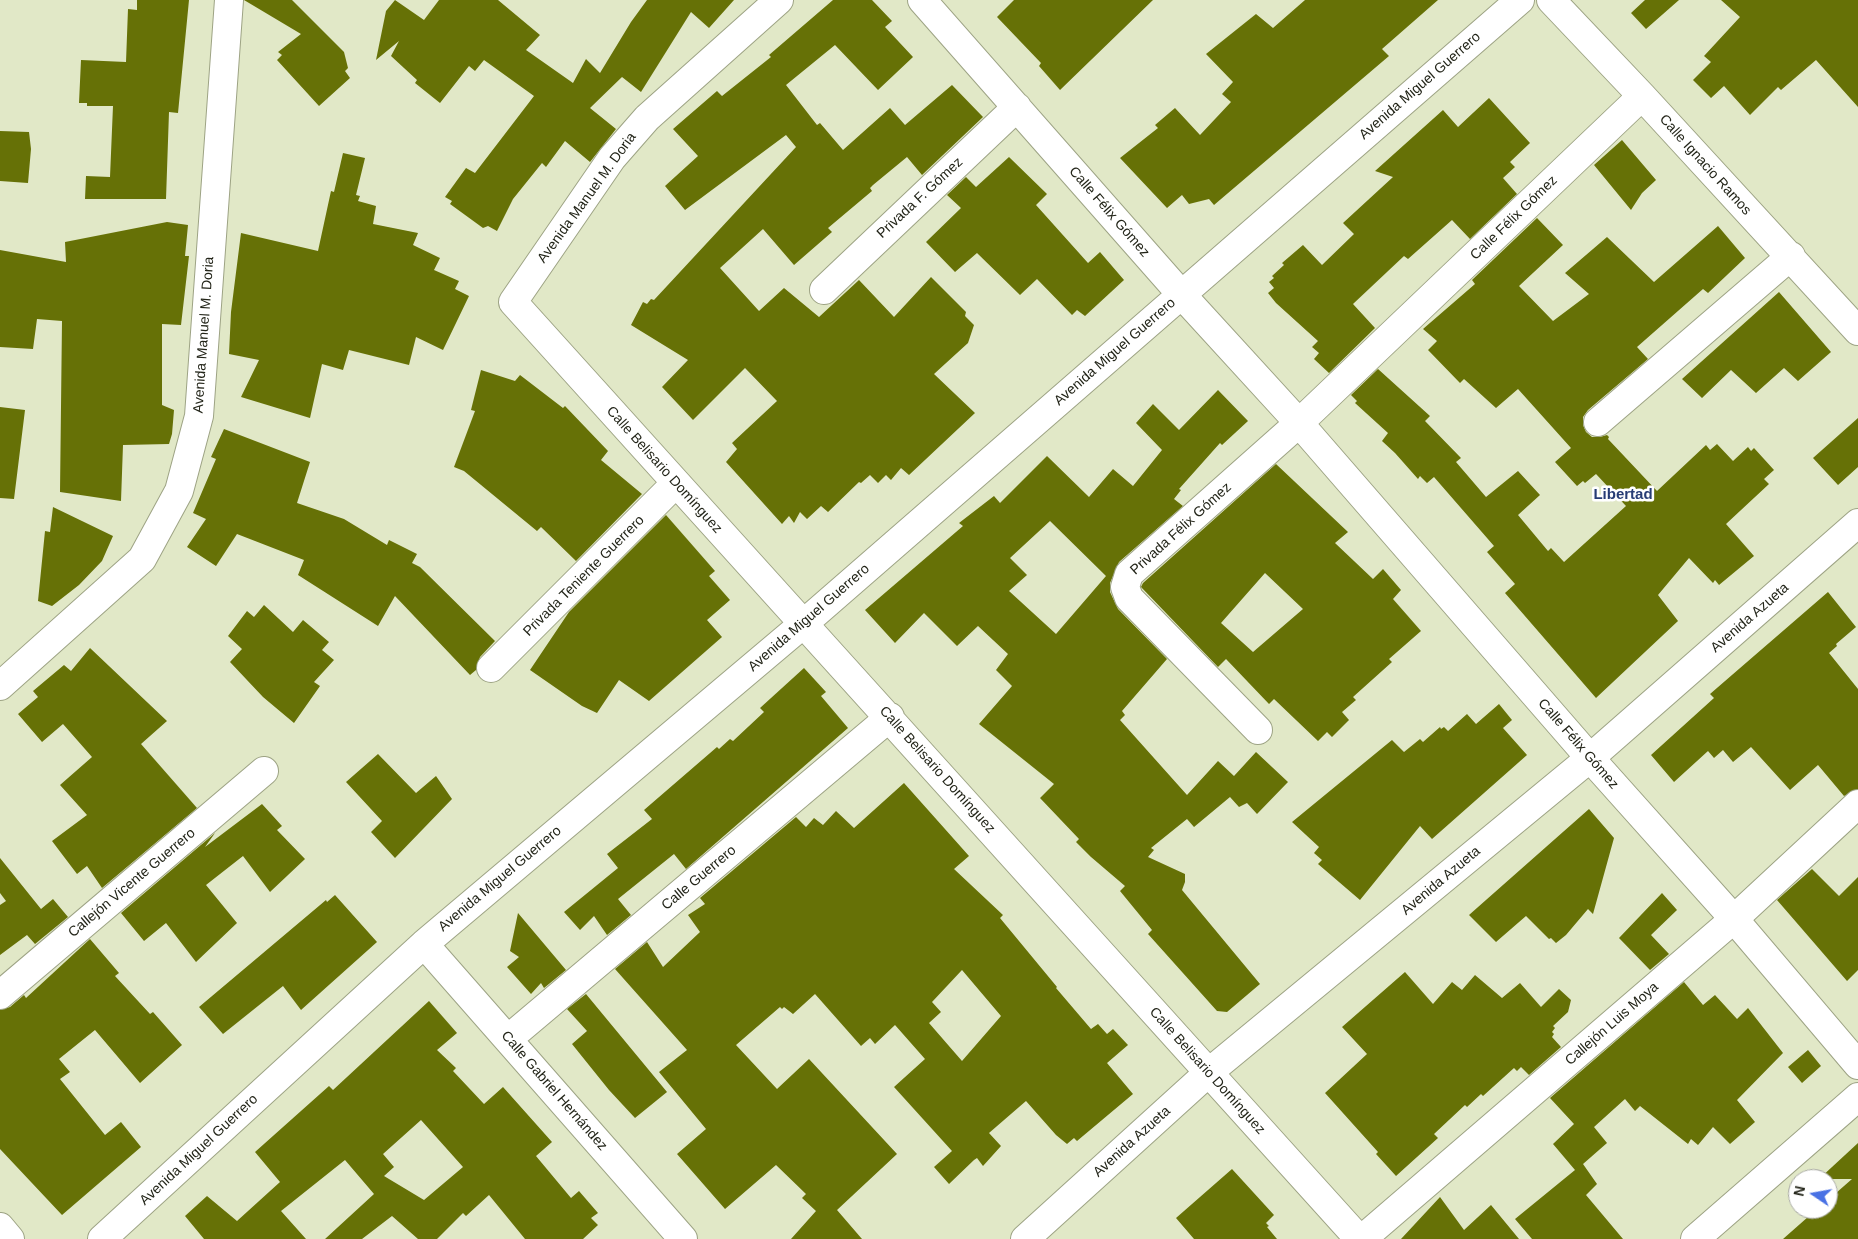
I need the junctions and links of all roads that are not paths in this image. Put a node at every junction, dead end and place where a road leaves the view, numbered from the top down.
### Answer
1 (228, 0) edge
2 (779, 0) edge
3 (922, 0) edge
4 (1520, 0) edge
5 (1551, 0) edge
6 (1642, 96) junction
7 (1017, 107) junction
8 (1791, 256) junction
9 (824, 290) dead end
10 (1181, 294) junction
11 (513, 302) joint
12 (1858, 331) edge
13 (1598, 422) dead end
14 (1299, 423) junction
15 (676, 482) junction
16 (1858, 523) edge
17 (802, 625) junction
18 (491, 668) dead end
19 (0, 686) edge
20 (890, 717) junction
21 (1258, 730) dead end
22 (1590, 758) junction
23 (264, 771) dead end
24 (1858, 804) edge
25 (1734, 919) junction
26 (424, 944) junction
27 (0, 994) edge
28 (508, 1039) junction
29 (1858, 1066) edge
30 (1208, 1073) junction
31 (1858, 1097) edge
32 (0, 1227) edge
33 (10, 1239) edge
34 (102, 1239) edge
35 (683, 1239) edge
36 (1025, 1239) edge
37 (1360, 1239) edge
38 (1695, 1239) edge

1 - 19 street, Avenida Manuel M. Doria
2 - 11 street, Avenida Manuel M. Doria
3 - 7 street, Calle Félix Gómez
4 - 10 street, Avenida Miguel Guerrero
5 - 6 street, Calle Ignacio Ramos
6 - 8 street, Calle Ignacio Ramos
6 - 14 street, Calle Félix Gómez
7 - 9 street, Privada F. Gómez
7 - 10 street, Calle Félix Gómez
8 - 12 street, Calle Ignacio Ramos
8 - 13 street
10 - 14 street, Calle Félix Gómez
10 - 17 street, Avenida Miguel Guerrero
11 - 15 street, Calle Belisario Domínguez
14 - 21 street, Privada Félix Gómez
14 - 22 street, Calle Félix Gómez
15 - 17 street, Calle Belisario Domínguez
15 - 18 street, Privada Teniente Guerrero
16 - 22 street, Avenida Azueta
17 - 20 street, Calle Belisario Domínguez
17 - 26 street, Avenida Miguel Guerrero
20 - 28 street, Calle Guerrero
20 - 30 street, Calle Belisario Domínguez
22 - 25 street, Calle Félix Gómez
22 - 30 street, Avenida Azueta
23 - 27 street, Callejón Vicente Guerrero
24 - 25 street, Callejón Luis Moya
25 - 29 street, Calle Félix Gómez
25 - 37 street, Callejón Luis Moya
26 - 28 street, Calle Gabriel Hernández
26 - 34 street, Avenida Miguel Guerrero
28 - 35 street, Calle Gabriel Hernández
30 - 36 street, Avenida Azueta
30 - 37 street, Calle Belisario Domínguez
31 - 38 street
32 - 33 street

